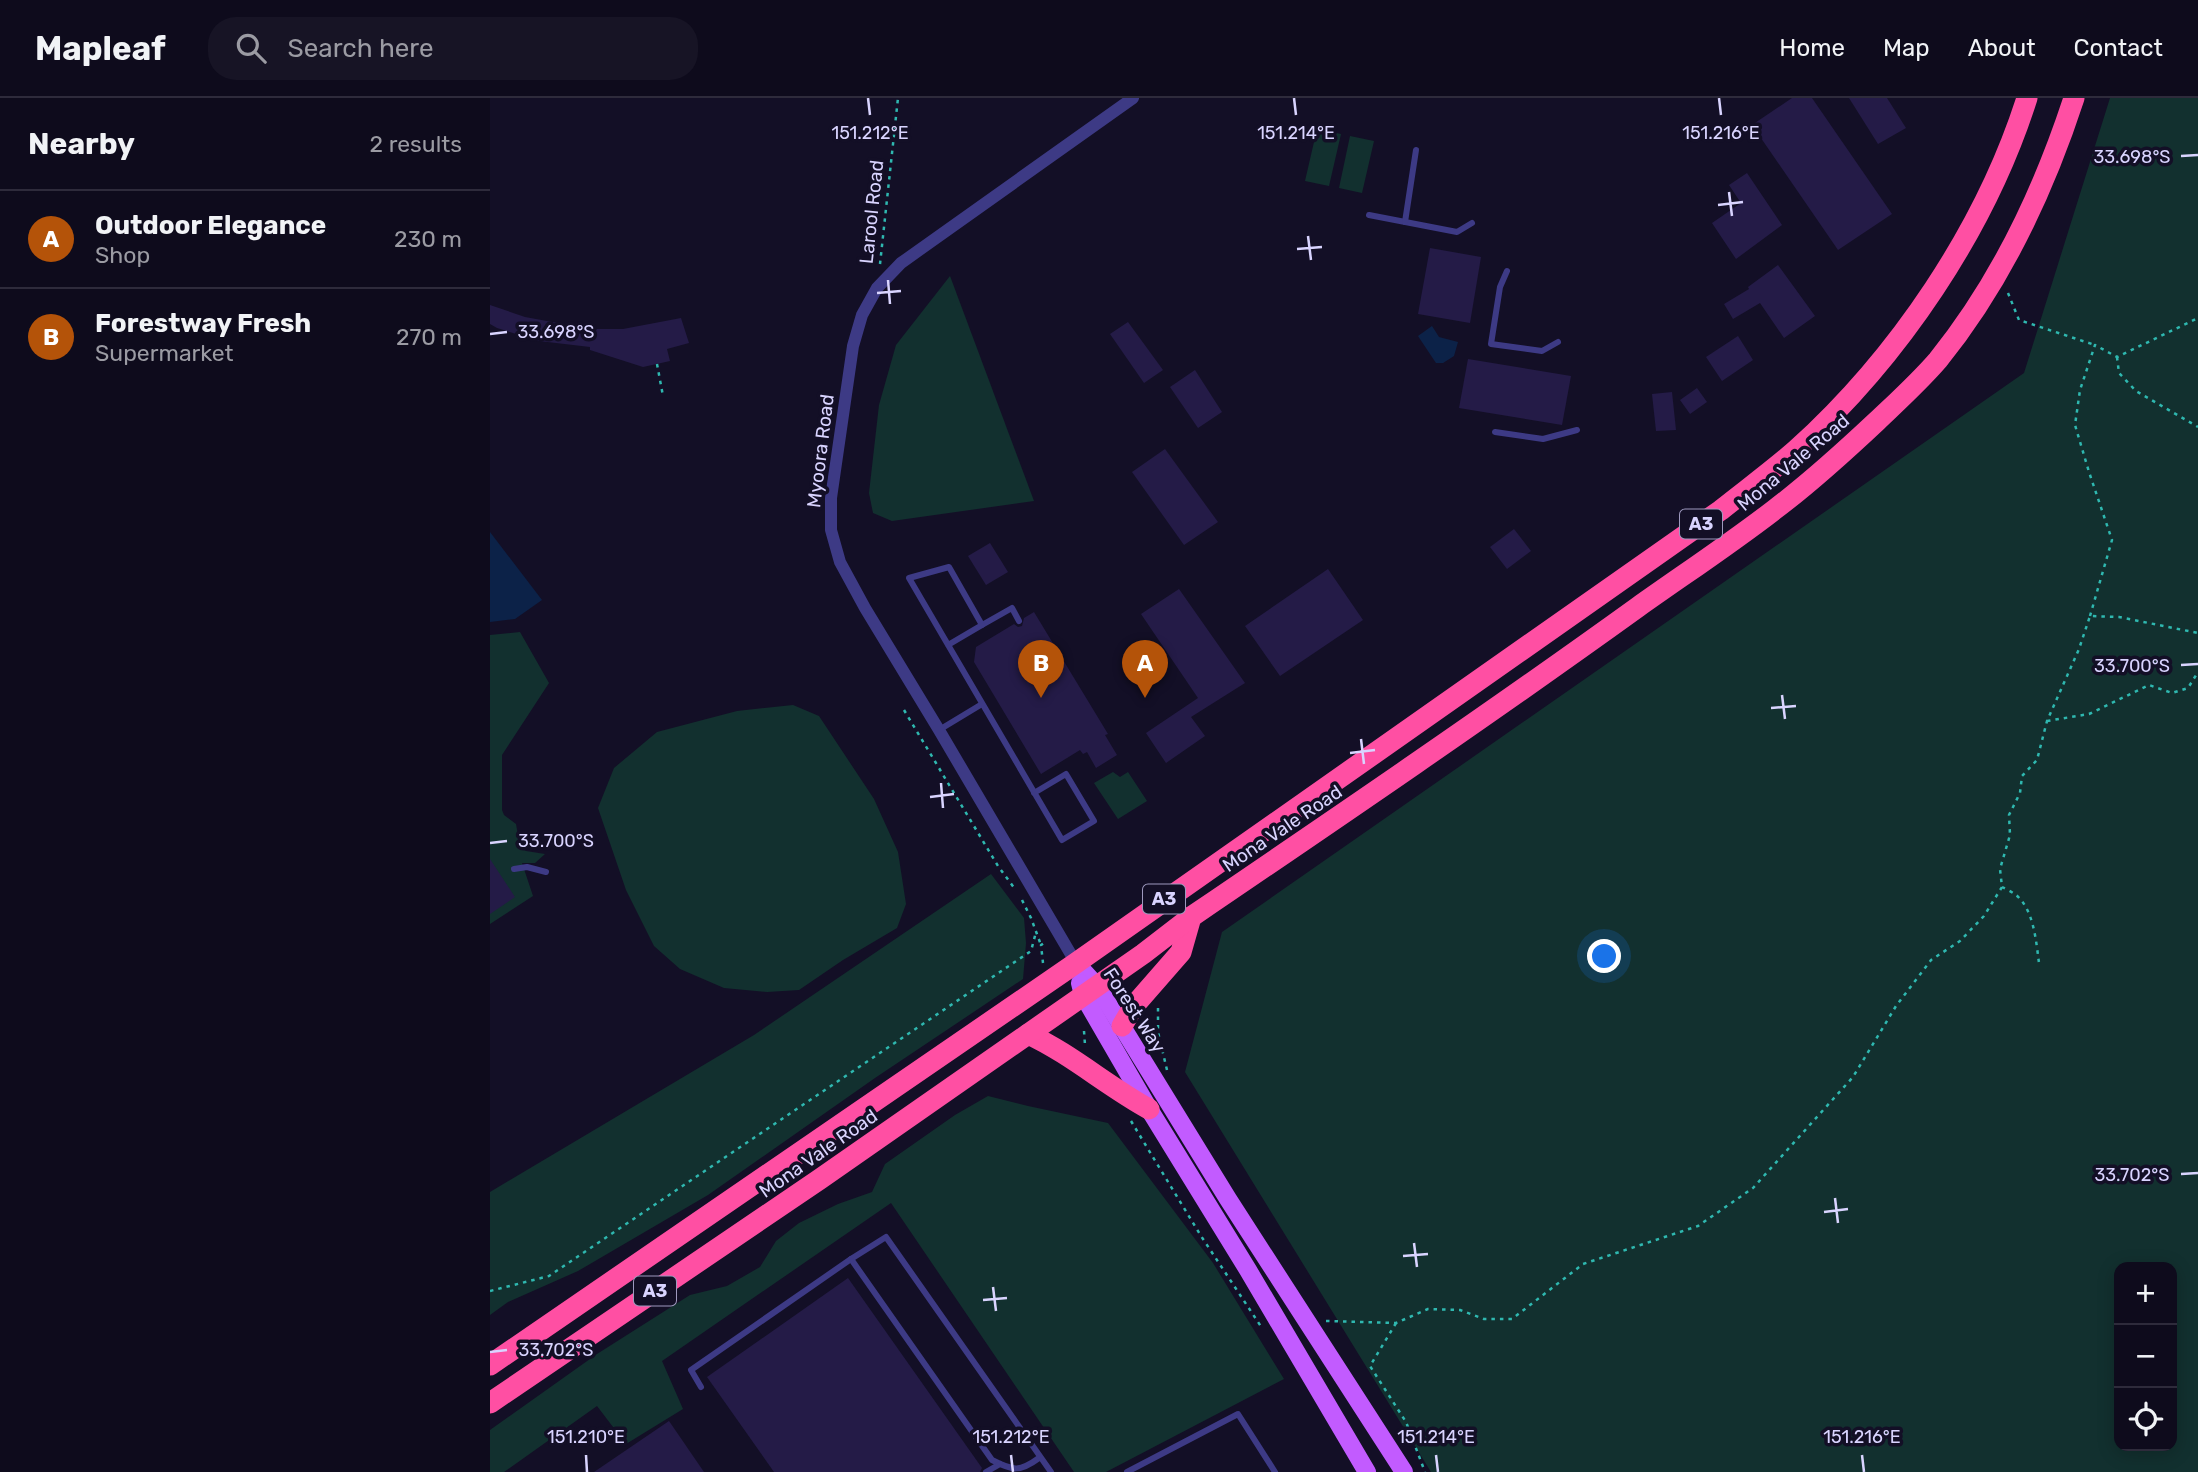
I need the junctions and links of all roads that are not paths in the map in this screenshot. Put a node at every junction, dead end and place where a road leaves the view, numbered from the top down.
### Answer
1 (1133, 98) edge
2 (2027, 98) edge
3 (2074, 98) edge
4 (1416, 150) dead end
5 (1369, 215) dead end
6 (1405, 222) junction
7 (1472, 223) dead end
8 (1507, 271) dead end
9 (1558, 342) dead end
10 (1577, 430) dead end
11 (1494, 432) dead end
12 (1019, 621) dead end
13 (982, 625) junction
14 (948, 645) junction
15 (982, 704) junction
16 (939, 730) junction
17 (1034, 793) junction
18 (513, 869) dead end
19 (546, 872) dead end
20 (1191, 917) junction
21 (1076, 963) junction
22 (1090, 991) junction
23 (1122, 1026) junction
24 (1028, 1034) junction
25 (1157, 1103) junction
26 (851, 1259) junction
27 (490, 1366) edge
28 (701, 1387) dead end
29 (490, 1403) edge
30 (1040, 1458) junction
31 (1000, 1464) junction
32 (986, 1472) edge
33 (1051, 1472) edge
34 (1127, 1472) edge
35 (1275, 1472) edge
36 (1367, 1472) edge
37 (1404, 1472) edge

1 - 16 street, Myoora Road
2 - 21 highway, Mona Vale Road / A3
3 - 20 highway, Mona Vale Road / A3
4 - 6 lane
5 - 6 lane
6 - 7 lane
8 - 9 lane
10 - 11 lane
12 - 13 lane
13 - 14 lane
13 - 14 lane
14 - 15 lane
15 - 16 lane
15 - 17 lane
16 - 21 street, Myoora Road
17 - 17 lane
18 - 19 lane
20 - 22 highway, Mona Vale Road / A3
20 - 23 highway
21 - 22 main road, Forest Way
21 - 27 highway, Mona Vale Road / A3
22 - 23 main road, Forest Way
22 - 24 highway, Mona Vale Road / A3
22 - 25 main road, Forest Way
23 - 25 main road, Forest Way
24 - 25 highway
24 - 29 highway, Mona Vale Road / A3
25 - 36 main road, Forest Way
25 - 37 main road, Forest Way
26 - 28 lane
26 - 30 lane
26 - 31 lane
30 - 31 lane
30 - 33 lane
31 - 32 lane
34 - 35 lane

